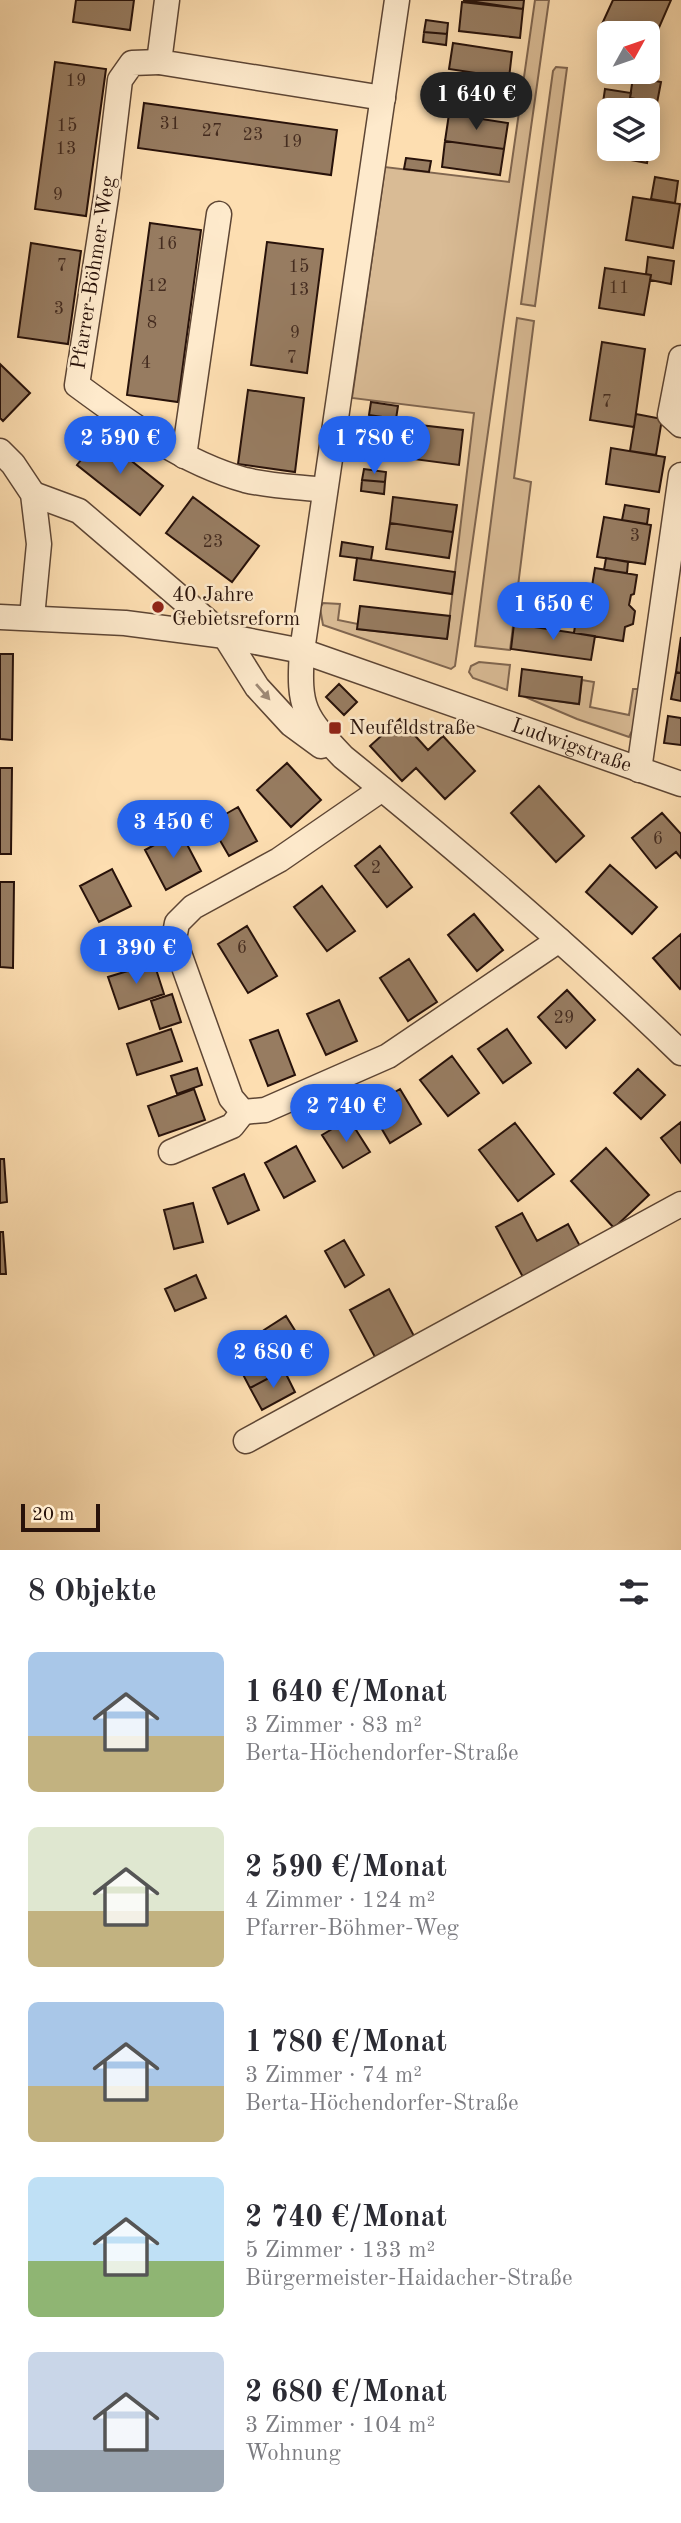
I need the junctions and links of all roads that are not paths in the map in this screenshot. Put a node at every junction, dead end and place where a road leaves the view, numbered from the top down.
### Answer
1 (167, 0) edge
2 (397, 0) edge
3 (159, 62) junction
4 (383, 98) junction
5 (219, 214) dead end
6 (681, 358) edge
7 (681, 425) edge
8 (0, 451) edge
9 (184, 456) junction
10 (681, 475) edge
11 (325, 490) junction
12 (33, 494) junction
13 (0, 617) edge
14 (32, 617) junction
15 (225, 636) junction
16 (302, 651) junction
17 (343, 757) junction
18 (639, 770) junction
19 (681, 784) edge
20 (382, 789) junction
21 (559, 940) junction
22 (681, 1053) edge
23 (243, 1112) junction
24 (171, 1152) dead end
25 (681, 1204) edge
26 (246, 1441) dead end

1 - 3 street
2 - 4 street
3 - 4 street
3 - 9 street, Pfarrer-Böhmer-Weg
4 - 11 street
5 - 9 street
6 - 7 street
8 - 12 street
9 - 11 street, Pfarrer-Böhmer-Weg
10 - 18 street
11 - 16 street
12 - 14 street
12 - 15 street
13 - 14 street, Ludwigstraße
14 - 15 street, Ludwigstraße
15 - 16 street, Ludwigstraße
15 -> 17 street
16 - 17 street
16 - 18 street, Ludwigstraße
17 - 20 street
18 - 19 street, Ludwigstraße
20 - 21 street
20 - 23 street
21 - 22 street
21 - 23 street
23 - 24 street
25 - 26 street

